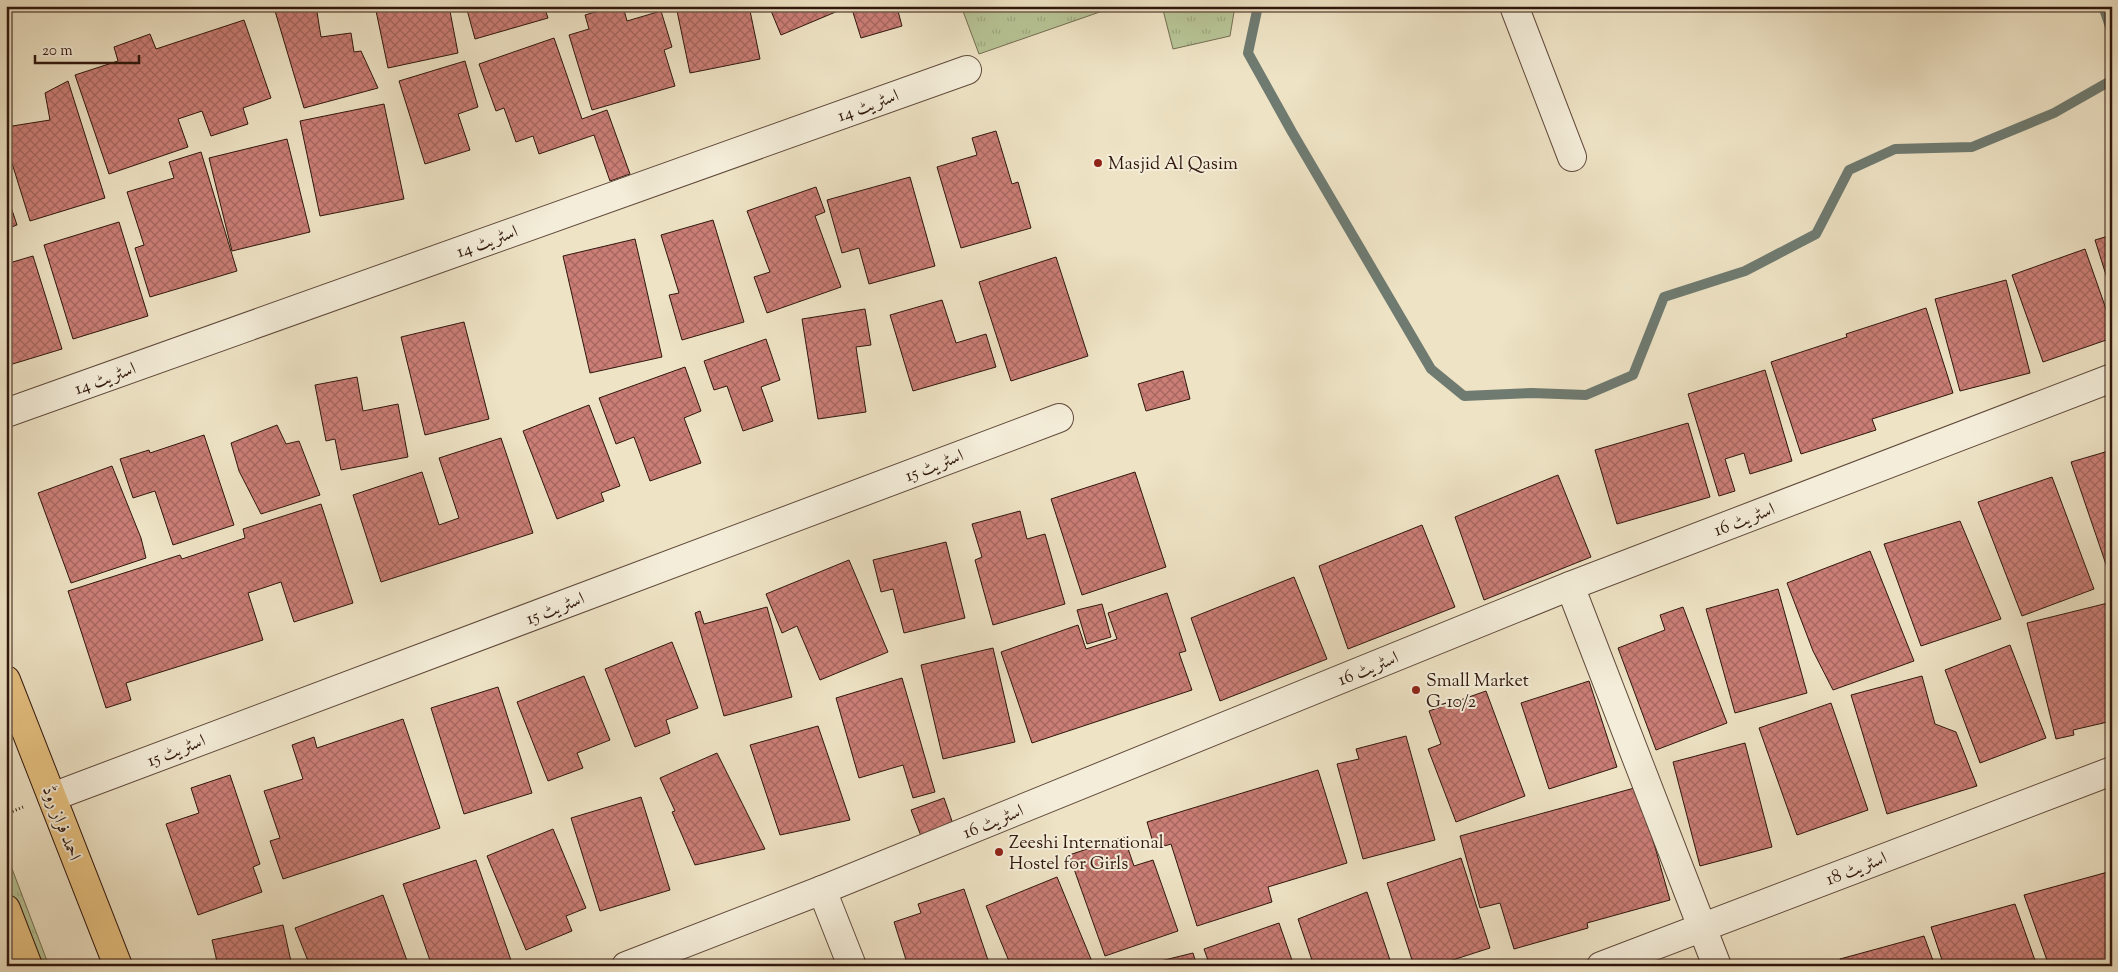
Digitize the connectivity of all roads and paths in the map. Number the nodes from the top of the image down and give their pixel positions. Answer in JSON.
{"nodes":[{"id":1,"x":1514,"y":6,"type":"edge"},
{"id":2,"x":967,"y":70,"type":"dead end"},
{"id":3,"x":1572,"y":157,"type":"dead end"},
{"id":4,"x":2112,"y":378,"type":"edge"},
{"id":5,"x":6,"y":413,"type":"edge"},
{"id":6,"x":1059,"y":418,"type":"dead end"},
{"id":7,"x":1570,"y":586,"type":"junction"},
{"id":8,"x":6,"y":680,"type":"edge"},
{"id":9,"x":2112,"y":771,"type":"edge"},
{"id":10,"x":52,"y":797,"type":"junction"},
{"id":11,"x":822,"y":890,"type":"junction"},
{"id":12,"x":6,"y":909,"type":"edge"},
{"id":13,"x":1701,"y":927,"type":"junction"},
{"id":14,"x":28,"y":966,"type":"edge"},
{"id":15,"x":118,"y":966,"type":"edge"},
{"id":16,"x":626,"y":966,"type":"edge"},
{"id":17,"x":852,"y":966,"type":"edge"},
{"id":18,"x":1600,"y":966,"type":"edge"},
{"id":19,"x":1716,"y":966,"type":"edge"}],
"edges":[{"from":1,"to":3,"type":"street"},
{"from":2,"to":5,"type":"street","name":"اسٹریٹ 14"},
{"from":4,"to":7,"type":"street","name":"اسٹریٹ 16"},
{"from":6,"to":10,"type":"street","name":"اسٹریٹ 15"},
{"from":7,"to":11,"type":"street","name":"اسٹریٹ 16"},
{"from":7,"to":13,"type":"street"},
{"from":8,"to":10,"type":"main road","name":"احمد فراز روڈ"},
{"from":9,"to":13,"type":"street","name":"اسٹریٹ 18"},
{"from":10,"to":15,"type":"main road","name":"احمد فراز روڈ"},
{"from":11,"to":16,"type":"street","name":"اسٹریٹ 16"},
{"from":11,"to":17,"type":"street"},
{"from":12,"to":14,"type":"main road"},
{"from":13,"to":18,"type":"street","name":"اسٹریٹ 18"},
{"from":13,"to":19,"type":"street"}]}
